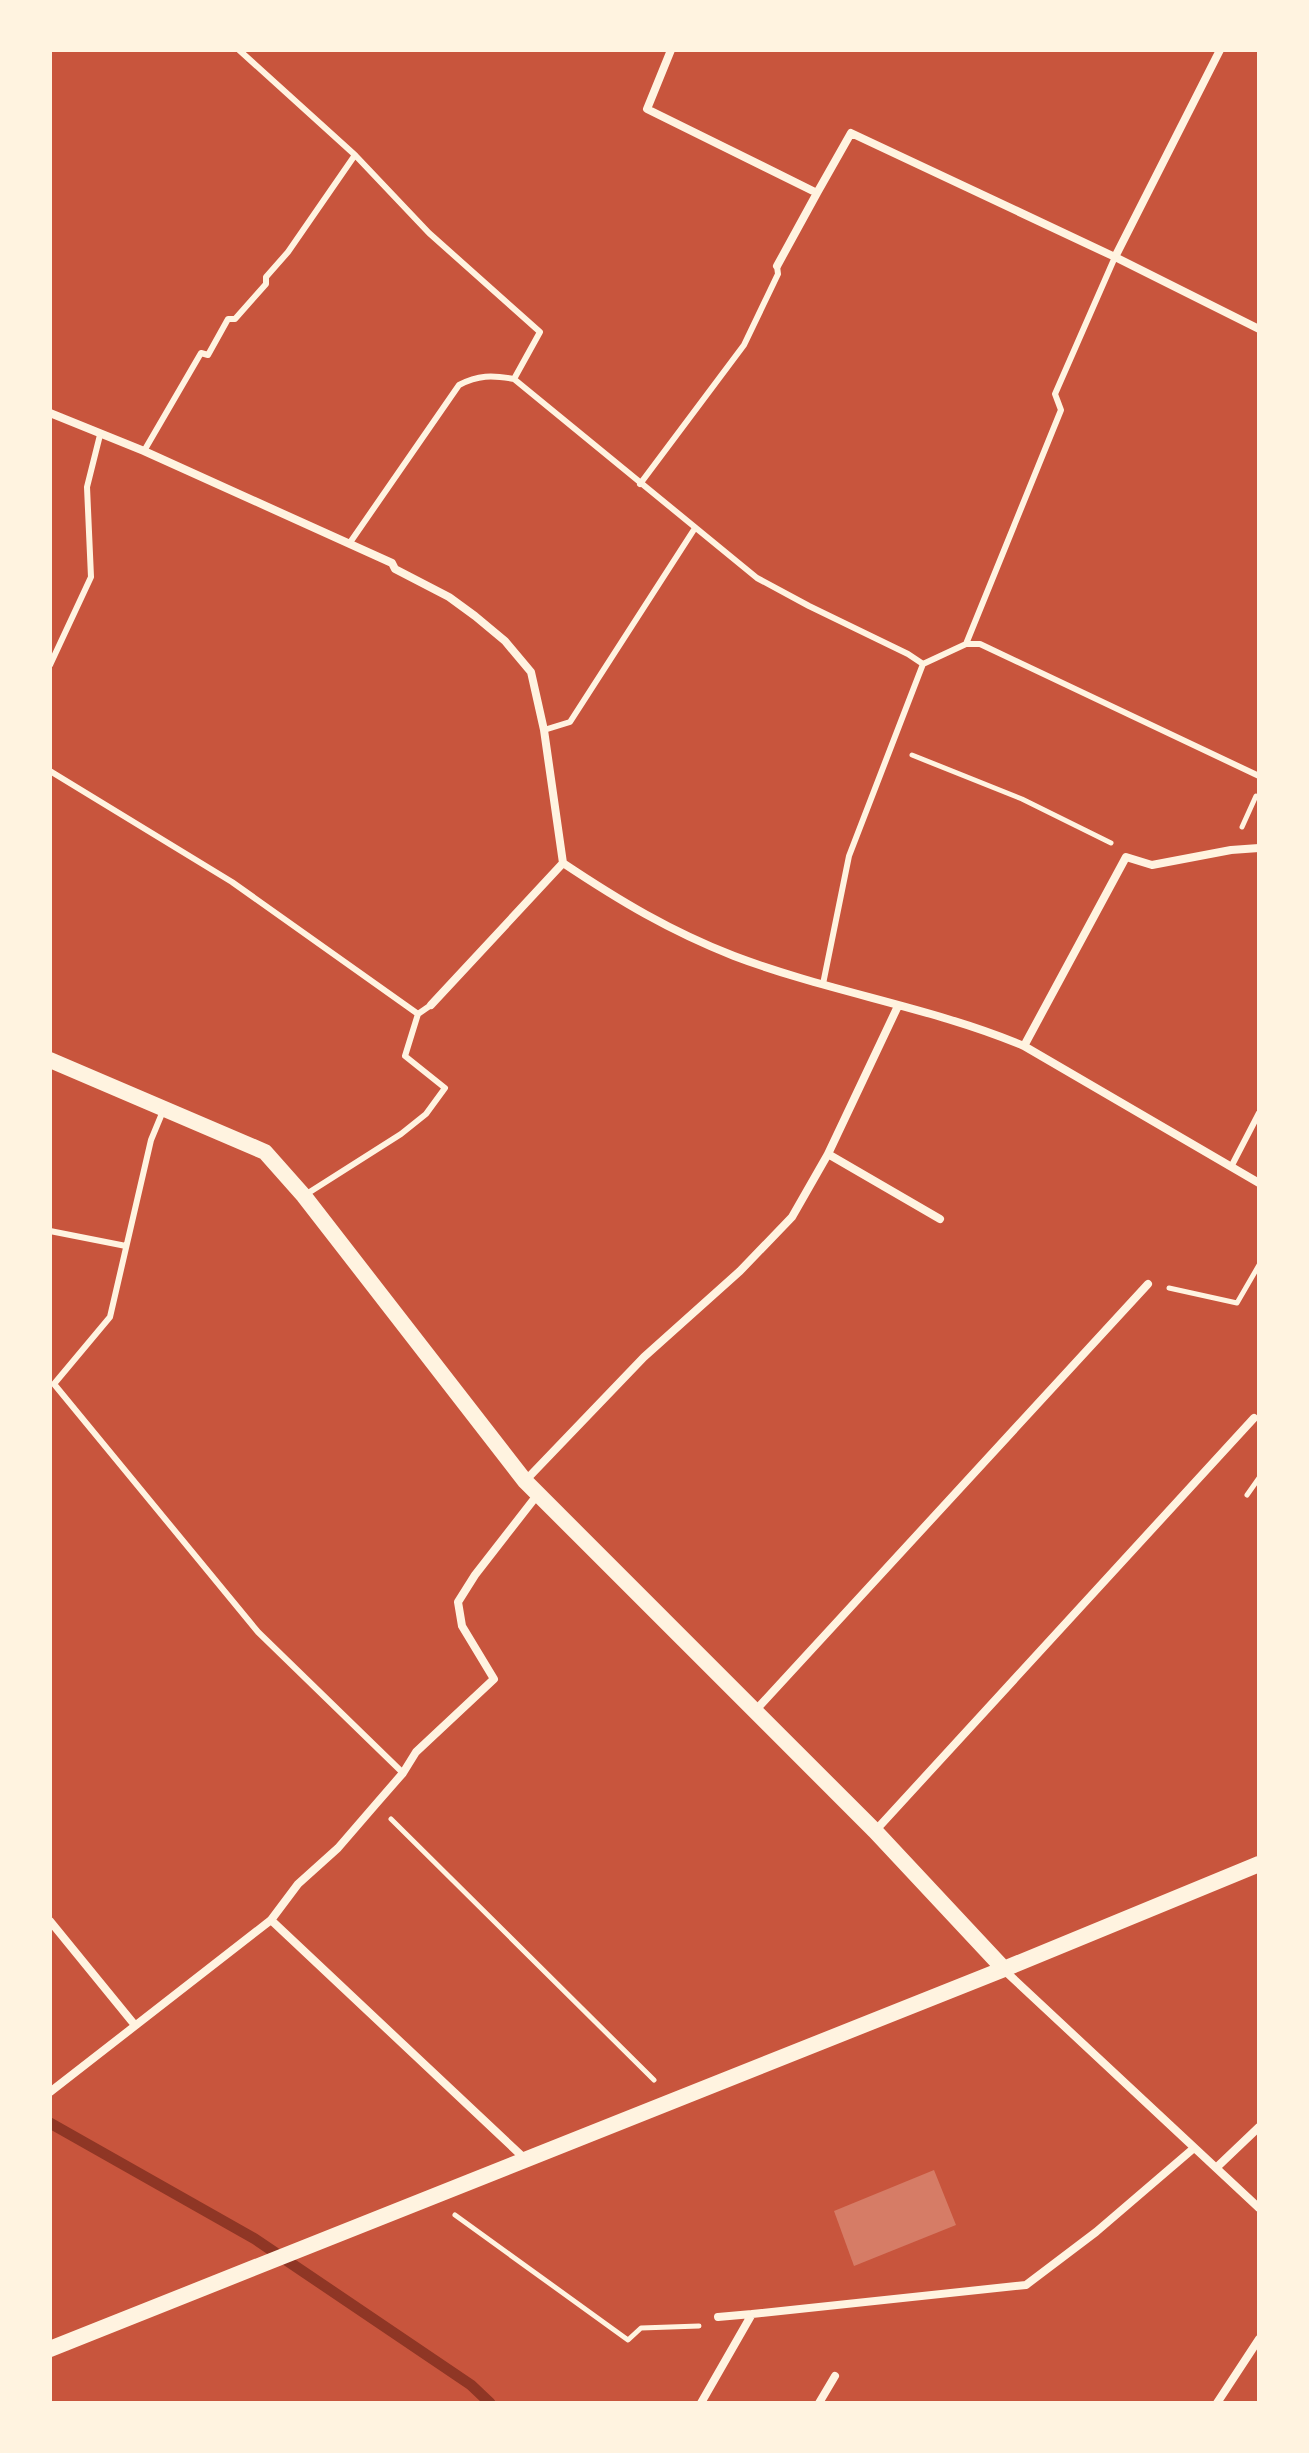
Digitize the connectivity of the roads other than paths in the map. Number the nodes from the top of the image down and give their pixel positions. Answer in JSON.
{"nodes":[{"id":1,"x":239,"y":50,"type":"edge"},
{"id":2,"x":671,"y":50,"type":"edge"},
{"id":3,"x":1220,"y":50,"type":"edge"},
{"id":4,"x":355,"y":155,"type":"junction"},
{"id":5,"x":817,"y":193,"type":"junction"},
{"id":6,"x":1115,"y":257,"type":"junction"},
{"id":7,"x":777,"y":266,"type":"joint"},
{"id":8,"x":1259,"y":329,"type":"edge"},
{"id":9,"x":514,"y":379,"type":"junction"},
{"id":10,"x":50,"y":413,"type":"edge"},
{"id":11,"x":100,"y":435,"type":"junction"},
{"id":12,"x":144,"y":451,"type":"junction"},
{"id":13,"x":640,"y":484,"type":"junction"},
{"id":14,"x":695,"y":528,"type":"junction"},
{"id":15,"x":349,"y":544,"type":"junction"},
{"id":16,"x":966,"y":644,"type":"junction"},
{"id":17,"x":923,"y":664,"type":"junction"},
{"id":18,"x":50,"y":665,"type":"edge"},
{"id":19,"x":544,"y":730,"type":"junction"},
{"id":20,"x":50,"y":771,"type":"edge"},
{"id":21,"x":1259,"y":776,"type":"edge"},
{"id":22,"x":1259,"y":848,"type":"edge"},
{"id":23,"x":563,"y":863,"type":"junction"},
{"id":24,"x":823,"y":984,"type":"junction"},
{"id":25,"x":431,"y":1005,"type":"joint"},
{"id":26,"x":898,"y":1006,"type":"junction"},
{"id":27,"x":418,"y":1014,"type":"junction"},
{"id":28,"x":1024,"y":1046,"type":"junction"},
{"id":29,"x":53,"y":1066,"type":"edge"},
{"id":30,"x":164,"y":1109,"type":"junction"},
{"id":31,"x":1259,"y":1113,"type":"edge"},
{"id":32,"x":828,"y":1154,"type":"junction"},
{"id":33,"x":1231,"y":1167,"type":"junction"},
{"id":34,"x":1259,"y":1183,"type":"edge"},
{"id":35,"x":304,"y":1196,"type":"junction"},
{"id":36,"x":940,"y":1219,"type":"dead end"},
{"id":37,"x":50,"y":1231,"type":"edge"},
{"id":38,"x":126,"y":1246,"type":"junction"},
{"id":39,"x":1148,"y":1284,"type":"road end"},
{"id":40,"x":52,"y":1384,"type":"edge"},
{"id":41,"x":1254,"y":1418,"type":"dead end"},
{"id":42,"x":525,"y":1481,"type":"junction"},
{"id":43,"x":539,"y":1494,"type":"junction"},
{"id":44,"x":755,"y":1712,"type":"junction"},
{"id":45,"x":403,"y":1773,"type":"junction"},
{"id":46,"x":875,"y":1831,"type":"junction"},
{"id":47,"x":1259,"y":1864,"type":"edge"},
{"id":48,"x":271,"y":1920,"type":"junction"},
{"id":49,"x":50,"y":1921,"type":"edge"},
{"id":50,"x":1004,"y":1969,"type":"junction"},
{"id":51,"x":134,"y":2024,"type":"junction"},
{"id":52,"x":52,"y":2090,"type":"edge"},
{"id":53,"x":1259,"y":2127,"type":"edge"},
{"id":54,"x":1194,"y":2148,"type":"junction"},
{"id":55,"x":524,"y":2158,"type":"junction"},
{"id":56,"x":1216,"y":2168,"type":"junction"},
{"id":57,"x":1259,"y":2208,"type":"edge"},
{"id":58,"x":752,"y":2314,"type":"junction"},
{"id":59,"x":718,"y":2317,"type":"road end"},
{"id":60,"x":1259,"y":2339,"type":"edge"},
{"id":61,"x":50,"y":2349,"type":"edge"},
{"id":62,"x":835,"y":2376,"type":"dead end"},
{"id":63,"x":701,"y":2403,"type":"edge"},
{"id":64,"x":819,"y":2403,"type":"edge"},
{"id":65,"x":1217,"y":2403,"type":"edge"}],
"edges":[{"from":1,"to":4,"type":"lane"},
{"from":2,"to":5,"type":"street"},
{"from":3,"to":6,"type":"street"},
{"from":4,"to":9,"type":"lane"},
{"from":4,"to":12,"type":"lane"},
{"from":5,"to":6,"type":"street"},
{"from":5,"to":7,"type":"street"},
{"from":6,"to":8,"type":"street"},
{"from":6,"to":16,"type":"lane"},
{"from":7,"to":13,"type":"lane"},
{"from":9,"to":13,"type":"lane"},
{"from":9,"to":15,"type":"lane"},
{"from":10,"to":11,"type":"street"},
{"from":11,"to":12,"type":"street"},
{"from":11,"to":18,"type":"lane"},
{"from":12,"to":15,"type":"street"},
{"from":13,"to":14,"type":"lane"},
{"from":14,"to":17,"type":"lane"},
{"from":14,"to":19,"type":"lane"},
{"from":15,"to":19,"type":"street"},
{"from":16,"to":17,"type":"lane"},
{"from":16,"to":21,"type":"lane"},
{"from":17,"to":24,"type":"lane"},
{"from":19,"to":23,"type":"street"},
{"from":20,"to":27,"type":"lane"},
{"from":22,"to":28,"type":"street"},
{"from":23,"to":24,"type":"street"},
{"from":23,"to":25,"type":"street"},
{"from":24,"to":26,"type":"street"},
{"from":25,"to":27,"type":"lane"},
{"from":26,"to":28,"type":"street"},
{"from":26,"to":32,"type":"street"},
{"from":27,"to":35,"type":"lane"},
{"from":28,"to":33,"type":"street"},
{"from":29,"to":30,"type":"main road"},
{"from":30,"to":35,"type":"main road"},
{"from":30,"to":38,"type":"lane"},
{"from":31,"to":33,"type":"lane"},
{"from":32,"to":36,"type":"street"},
{"from":32,"to":42,"type":"street"},
{"from":33,"to":34,"type":"street"},
{"from":35,"to":42,"type":"main road"},
{"from":37,"to":38,"type":"lane"},
{"from":38,"to":40,"type":"lane"},
{"from":39,"to":44,"type":"street"},
{"from":40,"to":45,"type":"lane"},
{"from":41,"to":46,"type":"street"},
{"from":42,"to":43,"type":"main road"},
{"from":43,"to":44,"type":"main road"},
{"from":43,"to":45,"type":"street"},
{"from":44,"to":46,"type":"main road"},
{"from":45,"to":48,"type":"street"},
{"from":46,"to":50,"type":"main road"},
{"from":47,"to":50,"type":"main road"},
{"from":48,"to":51,"type":"street"},
{"from":48,"to":55,"type":"street"},
{"from":49,"to":51,"type":"street"},
{"from":50,"to":54,"type":"street"},
{"from":50,"to":55,"type":"main road"},
{"from":51,"to":52,"type":"street"},
{"from":53,"to":56,"type":"street"},
{"from":54,"to":56,"type":"street"},
{"from":54,"to":58,"type":"street"},
{"from":55,"to":61,"type":"main road"},
{"from":56,"to":57,"type":"street"},
{"from":58,"to":59,"type":"street"},
{"from":58,"to":63,"type":"street"},
{"from":60,"to":65,"type":"street"},
{"from":62,"to":64,"type":"street"}]}
